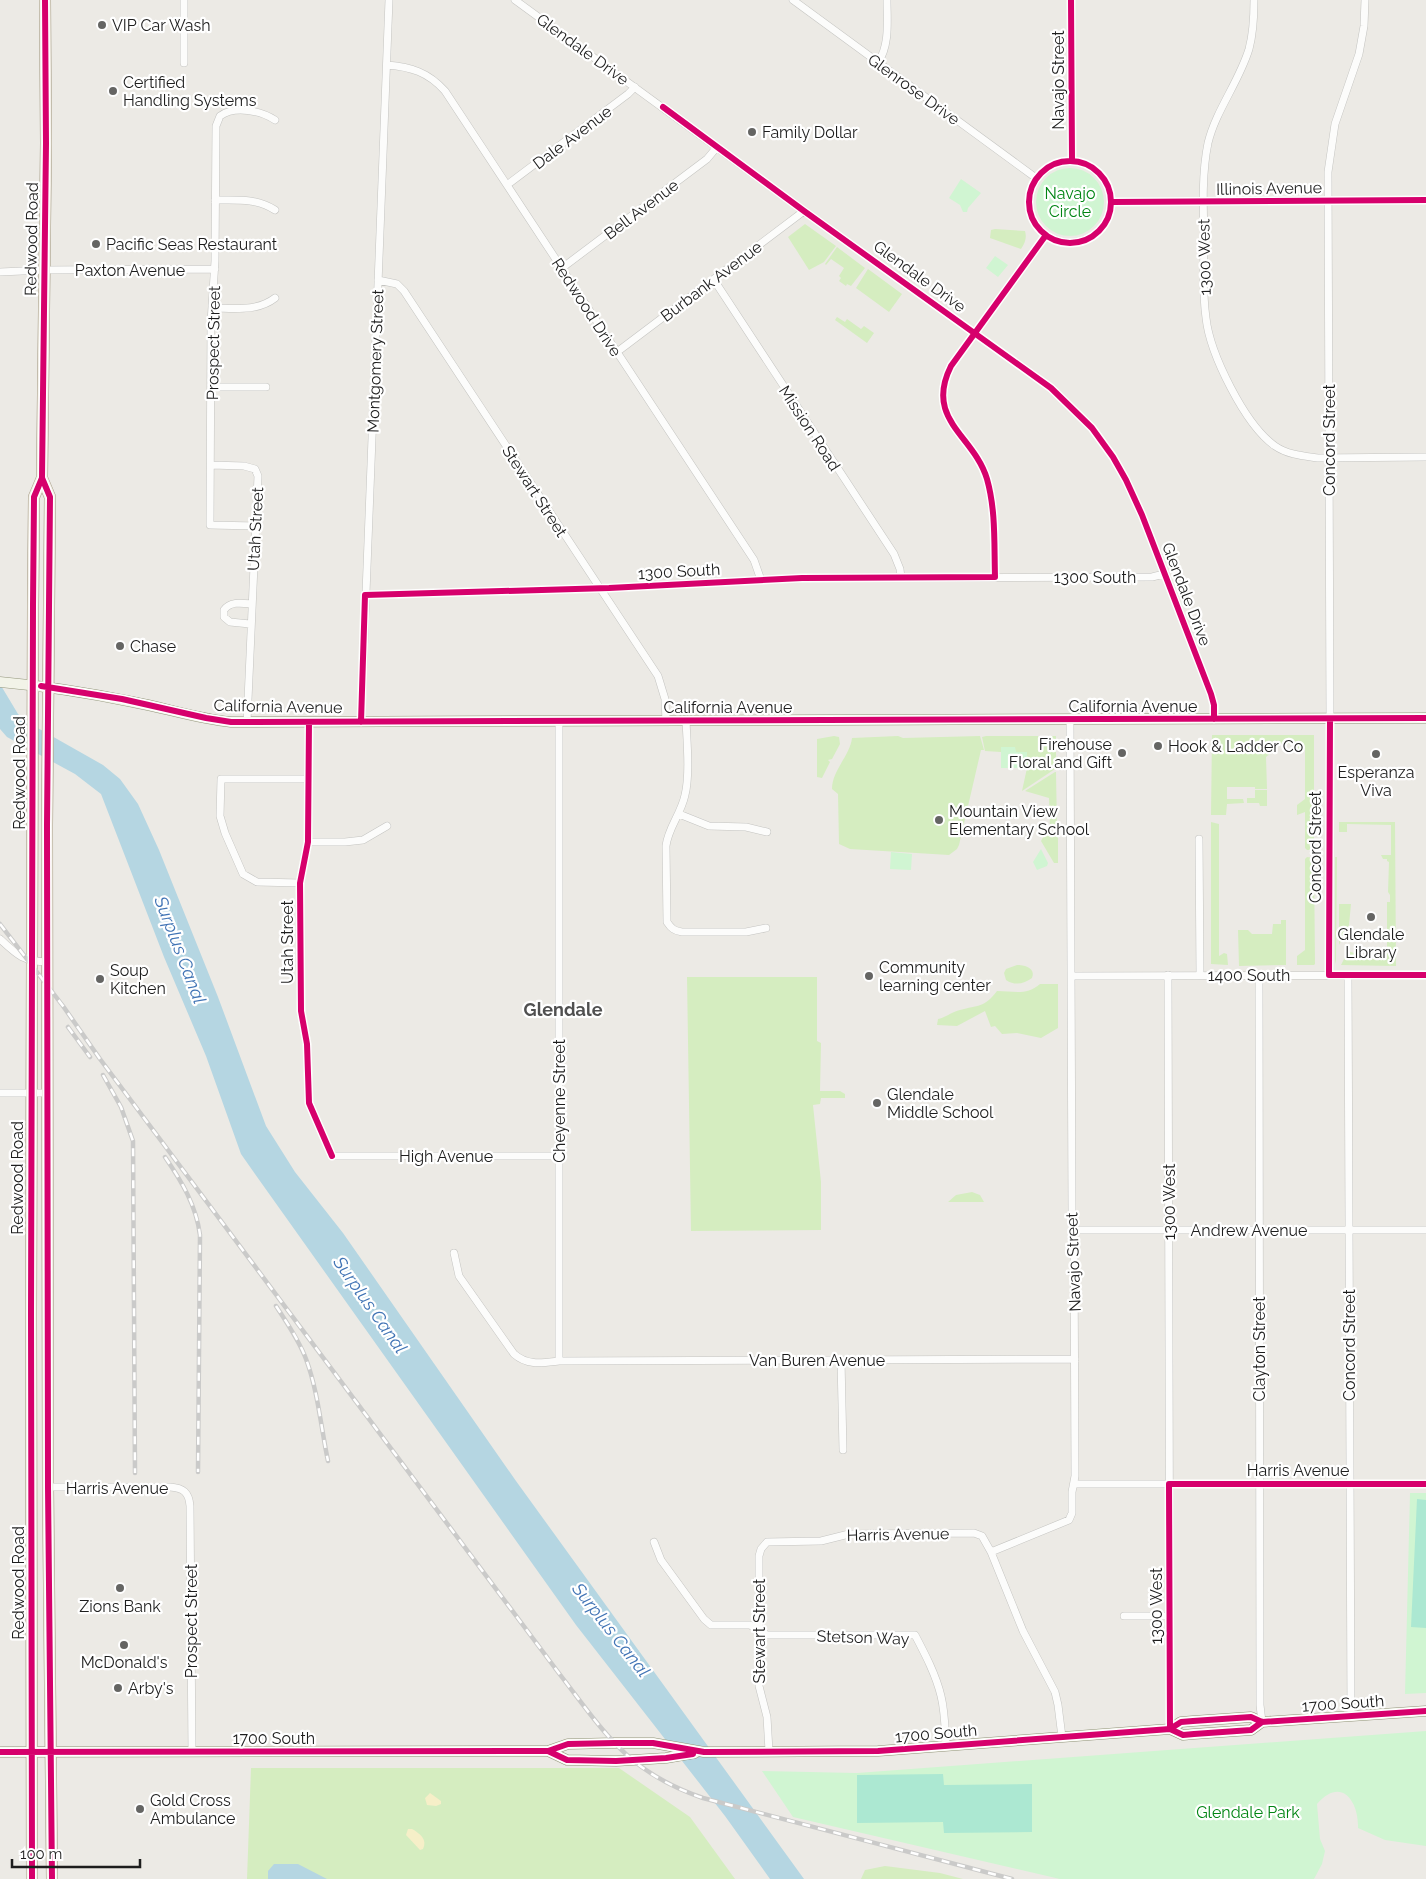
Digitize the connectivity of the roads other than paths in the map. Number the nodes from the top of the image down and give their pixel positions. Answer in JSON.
{"nodes":[{"id":1,"x":45,"y":0,"type":"edge"},
{"id":2,"x":184,"y":0,"type":"edge"},
{"id":3,"x":390,"y":0,"type":"edge"},
{"id":4,"x":515,"y":0,"type":"edge"},
{"id":5,"x":793,"y":0,"type":"edge"},
{"id":6,"x":887,"y":0,"type":"edge"},
{"id":7,"x":1071,"y":0,"type":"edge"},
{"id":8,"x":1254,"y":0,"type":"edge"},
{"id":9,"x":1365,"y":0,"type":"edge"},
{"id":10,"x":184,"y":63,"type":"dead end"},
{"id":11,"x":878,"y":63,"type":"junction"},
{"id":12,"x":387,"y":65,"type":"junction"},
{"id":13,"x":635,"y":87,"type":"junction"},
{"id":14,"x":275,"y":120,"type":"dead end"},
{"id":15,"x":718,"y":147,"type":"junction"},
{"id":16,"x":1072,"y":160,"type":"junction"},
{"id":17,"x":1036,"y":178,"type":"junction"},
{"id":18,"x":507,"y":185,"type":"junction"},
{"id":19,"x":215,"y":200,"type":"junction"},
{"id":20,"x":1426,"y":200,"type":"edge"},
{"id":21,"x":1328,"y":201,"type":"junction"},
{"id":22,"x":1112,"y":202,"type":"junction"},
{"id":23,"x":1204,"y":202,"type":"junction"},
{"id":24,"x":275,"y":210,"type":"dead end"},
{"id":25,"x":804,"y":211,"type":"junction"},
{"id":26,"x":1046,"y":235,"type":"junction"},
{"id":27,"x":562,"y":268,"type":"junction"},
{"id":28,"x":215,"y":269,"type":"junction"},
{"id":29,"x":44,"y":270,"type":"junction"},
{"id":30,"x":0,"y":272,"type":"edge"},
{"id":31,"x":378,"y":280,"type":"junction"},
{"id":32,"x":714,"y":280,"type":"junction"},
{"id":33,"x":275,"y":298,"type":"dead end"},
{"id":34,"x":212,"y":308,"type":"junction"},
{"id":35,"x":976,"y":333,"type":"junction"},
{"id":36,"x":617,"y":352,"type":"junction"},
{"id":37,"x":211,"y":387,"type":"junction"},
{"id":38,"x":266,"y":387,"type":"dead end"},
{"id":39,"x":1426,"y":457,"type":"edge"},
{"id":40,"x":1329,"y":458,"type":"junction"},
{"id":41,"x":211,"y":465,"type":"junction"},
{"id":42,"x":42,"y":478,"type":"junction"},
{"id":43,"x":256,"y":526,"type":"junction"},
{"id":44,"x":1164,"y":574,"type":"junction"},
{"id":45,"x":901,"y":578,"type":"junction"},
{"id":46,"x":995,"y":578,"type":"junction"},
{"id":47,"x":761,"y":580,"type":"junction"},
{"id":48,"x":599,"y":588,"type":"junction"},
{"id":49,"x":365,"y":595,"type":"junction"},
{"id":50,"x":252,"y":604,"type":"junction"},
{"id":51,"x":250,"y":624,"type":"junction"},
{"id":52,"x":4,"y":682,"type":"edge"},
{"id":53,"x":33,"y":685,"type":"junction"},
{"id":54,"x":49,"y":687,"type":"junction"},
{"id":55,"x":1426,"y":718,"type":"edge"},
{"id":56,"x":1214,"y":719,"type":"junction"},
{"id":57,"x":1330,"y":719,"type":"junction"},
{"id":58,"x":1070,"y":720,"type":"junction"},
{"id":59,"x":559,"y":721,"type":"junction"},
{"id":60,"x":666,"y":721,"type":"junction"},
{"id":61,"x":686,"y":721,"type":"junction"},
{"id":62,"x":247,"y":722,"type":"junction"},
{"id":63,"x":309,"y":722,"type":"junction"},
{"id":64,"x":361,"y":722,"type":"junction"},
{"id":65,"x":308,"y":779,"type":"junction"},
{"id":66,"x":679,"y":814,"type":"junction"},
{"id":67,"x":387,"y":826,"type":"dead end"},
{"id":68,"x":767,"y":832,"type":"dead end"},
{"id":69,"x":1199,"y":839,"type":"dead end"},
{"id":70,"x":308,"y":842,"type":"junction"},
{"id":71,"x":300,"y":883,"type":"junction"},
{"id":72,"x":766,"y":928,"type":"dead end"},
{"id":73,"x":0,"y":939,"type":"edge"},
{"id":74,"x":33,"y":961,"type":"junction"},
{"id":75,"x":48,"y":962,"type":"junction"},
{"id":76,"x":1168,"y":975,"type":"junction"},
{"id":77,"x":1200,"y":975,"type":"junction"},
{"id":78,"x":1259,"y":975,"type":"junction"},
{"id":79,"x":1329,"y":975,"type":"junction"},
{"id":80,"x":1348,"y":975,"type":"junction"},
{"id":81,"x":1426,"y":975,"type":"edge"},
{"id":82,"x":1071,"y":976,"type":"junction"},
{"id":83,"x":0,"y":1093,"type":"edge"},
{"id":84,"x":31,"y":1093,"type":"junction"},
{"id":85,"x":48,"y":1093,"type":"junction"},
{"id":86,"x":332,"y":1156,"type":"joint"},
{"id":87,"x":559,"y":1156,"type":"junction"},
{"id":88,"x":1073,"y":1230,"type":"junction"},
{"id":89,"x":1169,"y":1230,"type":"junction"},
{"id":90,"x":1259,"y":1230,"type":"junction"},
{"id":91,"x":1349,"y":1230,"type":"junction"},
{"id":92,"x":1426,"y":1230,"type":"edge"},
{"id":93,"x":454,"y":1253,"type":"dead end"},
{"id":94,"x":1075,"y":1359,"type":"junction"},
{"id":95,"x":841,"y":1360,"type":"junction"},
{"id":96,"x":559,"y":1361,"type":"junction"},
{"id":97,"x":843,"y":1450,"type":"dead end"},
{"id":98,"x":1074,"y":1484,"type":"junction"},
{"id":99,"x":1170,"y":1484,"type":"junction"},
{"id":100,"x":1260,"y":1484,"type":"junction"},
{"id":101,"x":1350,"y":1484,"type":"junction"},
{"id":102,"x":1426,"y":1484,"type":"edge"},
{"id":103,"x":48,"y":1487,"type":"junction"},
{"id":104,"x":185,"y":1492,"type":"joint"},
{"id":105,"x":654,"y":1542,"type":"dead end"},
{"id":106,"x":767,"y":1542,"type":"joint"},
{"id":107,"x":991,"y":1552,"type":"junction"},
{"id":108,"x":1124,"y":1616,"type":"dead end"},
{"id":109,"x":1170,"y":1616,"type":"junction"},
{"id":110,"x":758,"y":1630,"type":"junction"},
{"id":111,"x":1426,"y":1711,"type":"edge"},
{"id":112,"x":1351,"y":1716,"type":"junction"},
{"id":113,"x":1262,"y":1722,"type":"junction"},
{"id":114,"x":1170,"y":1729,"type":"junction"},
{"id":115,"x":1062,"y":1737,"type":"junction"},
{"id":116,"x":946,"y":1746,"type":"junction"},
{"id":117,"x":769,"y":1751,"type":"junction"},
{"id":118,"x":0,"y":1752,"type":"edge"},
{"id":119,"x":32,"y":1752,"type":"junction"},
{"id":120,"x":50,"y":1752,"type":"junction"},
{"id":121,"x":192,"y":1752,"type":"junction"},
{"id":122,"x":548,"y":1752,"type":"junction"},
{"id":123,"x":704,"y":1752,"type":"junction"},
{"id":124,"x":32,"y":1879,"type":"edge"},
{"id":125,"x":52,"y":1879,"type":"edge"}],
"edges":[{"from":1,"to":29,"type":"main road","name":"Redwood Road"},
{"from":2,"to":10,"type":"street"},
{"from":3,"to":12,"type":"street","name":"Montgomery Street"},
{"from":4,"to":13,"type":"street","name":"Glendale Drive"},
{"from":5,"to":11,"type":"street","name":"Glenrose Drive"},
{"from":6,"to":11,"type":"street"},
{"from":7,"to":16,"type":"street","name":"Navajo Street"},
{"from":8,"to":23,"type":"street","name":"1300 West"},
{"from":9,"to":21,"type":"street","name":"Concord Street"},
{"from":11,"to":17,"type":"street","name":"Glenrose Drive"},
{"from":12,"to":18,"type":"street","name":"Redwood Drive"},
{"from":12,"to":31,"type":"street","name":"Montgomery Street"},
{"from":13,"to":15,"type":"street","name":"Glendale Drive"},
{"from":13,"to":18,"type":"street","name":"Dale Avenue"},
{"from":14,"to":19,"type":"street","name":"Prospect Street"},
{"from":15,"to":25,"type":"street","name":"Glendale Drive"},
{"from":15,"to":27,"type":"street","name":"Bell Avenue"},
{"from":16,"to":17,"type":"street"},
{"from":16,"to":22,"type":"street"},
{"from":17,"to":26,"type":"street"},
{"from":18,"to":27,"type":"street","name":"Redwood Drive"},
{"from":19,"to":24,"type":"street"},
{"from":19,"to":28,"type":"street","name":"Prospect Street"},
{"from":20,"to":21,"type":"street","name":"Illinois Avenue"},
{"from":21,"to":23,"type":"street","name":"Illinois Avenue"},
{"from":21,"to":40,"type":"street","name":"Concord Street"},
{"from":22,"to":23,"type":"street","name":"Illinois Avenue"},
{"from":22,"to":26,"type":"street"},
{"from":23,"to":40,"type":"street","name":"1300 West"},
{"from":25,"to":32,"type":"street","name":"Burbank Avenue"},
{"from":25,"to":35,"type":"street","name":"Glendale Drive"},
{"from":26,"to":35,"type":"street"},
{"from":27,"to":36,"type":"street","name":"Redwood Drive"},
{"from":28,"to":29,"type":"street","name":"Paxton Avenue"},
{"from":28,"to":34,"type":"street","name":"Prospect Street"},
{"from":29,"to":30,"type":"street","name":"Paxton Avenue"},
{"from":29,"to":42,"type":"main road","name":"Redwood Road"},
{"from":31,"to":48,"type":"street","name":"Stewart Street"},
{"from":31,"to":49,"type":"street","name":"Montgomery Street"},
{"from":32,"to":36,"type":"street","name":"Burbank Avenue"},
{"from":32,"to":45,"type":"street","name":"Mission Road"},
{"from":33,"to":34,"type":"street"},
{"from":34,"to":37,"type":"street","name":"Prospect Street"},
{"from":35,"to":44,"type":"street","name":"Glendale Drive"},
{"from":35,"to":46,"type":"street"},
{"from":36,"to":47,"type":"street","name":"Redwood Drive"},
{"from":37,"to":38,"type":"street"},
{"from":37,"to":41,"type":"street","name":"Prospect Street"},
{"from":39,"to":40,"type":"street","name":"1300 West"},
{"from":40,"to":57,"type":"street","name":"Concord Street"},
{"from":41,"to":43,"type":"street","name":"Utah Street"},
{"from":41,"to":43,"type":"street","name":"Prospect Street"},
{"from":42,"to":53,"type":"main road","name":"Redwood Road"},
{"from":42,"to":54,"type":"main road","name":"Redwood Road"},
{"from":43,"to":50,"type":"street","name":"Utah Street"},
{"from":44,"to":46,"type":"street","name":"1300 South"},
{"from":44,"to":56,"type":"street","name":"Glendale Drive"},
{"from":45,"to":46,"type":"street","name":"1300 South"},
{"from":45,"to":47,"type":"street","name":"1300 South"},
{"from":47,"to":48,"type":"street","name":"1300 South"},
{"from":48,"to":49,"type":"street","name":"1300 South"},
{"from":48,"to":60,"type":"street","name":"Stewart Street"},
{"from":49,"to":64,"type":"street","name":"Montgomery Street"},
{"from":50,"to":51,"type":"street","name":"Utah Street"},
{"from":50,"to":51,"type":"street"},
{"from":51,"to":62,"type":"street","name":"Utah Street"},
{"from":52,"to":53,"type":"street","name":"California Avenue"},
{"from":53,"to":54,"type":"street","name":"California Avenue"},
{"from":53,"to":74,"type":"main road","name":"Redwood Road"},
{"from":54,"to":62,"type":"street","name":"California Avenue"},
{"from":54,"to":75,"type":"main road","name":"Redwood Road"},
{"from":55,"to":57,"type":"street","name":"California Avenue"},
{"from":56,"to":57,"type":"street","name":"California Avenue"},
{"from":56,"to":58,"type":"street","name":"California Avenue"},
{"from":57,"to":79,"type":"street","name":"Concord Street"},
{"from":58,"to":61,"type":"street","name":"California Avenue"},
{"from":58,"to":82,"type":"street","name":"Navajo Street"},
{"from":59,"to":60,"type":"street","name":"California Avenue"},
{"from":59,"to":64,"type":"street","name":"California Avenue"},
{"from":59,"to":87,"type":"street","name":"Cheyenne Street"},
{"from":60,"to":61,"type":"street","name":"California Avenue"},
{"from":61,"to":66,"type":"street"},
{"from":62,"to":63,"type":"street","name":"California Avenue"},
{"from":63,"to":64,"type":"street","name":"California Avenue"},
{"from":63,"to":65,"type":"street","name":"Utah Street"},
{"from":65,"to":70,"type":"street","name":"Utah Street"},
{"from":65,"to":71,"type":"street"},
{"from":66,"to":68,"type":"street"},
{"from":66,"to":72,"type":"street"},
{"from":67,"to":70,"type":"street"},
{"from":69,"to":77,"type":"street"},
{"from":70,"to":71,"type":"street","name":"Utah Street"},
{"from":71,"to":86,"type":"street","name":"Utah Street"},
{"from":73,"to":74,"type":"street"},
{"from":74,"to":75,"type":"street"},
{"from":74,"to":84,"type":"main road","name":"Redwood Road"},
{"from":75,"to":85,"type":"main road","name":"Redwood Road"},
{"from":76,"to":77,"type":"street","name":"1400 South"},
{"from":76,"to":82,"type":"street","name":"1400 South"},
{"from":76,"to":89,"type":"street","name":"1300 West"},
{"from":77,"to":78,"type":"street","name":"1400 South"},
{"from":78,"to":79,"type":"street","name":"1400 South"},
{"from":78,"to":90,"type":"street","name":"Clayton Street"},
{"from":79,"to":80,"type":"street","name":"1400 South"},
{"from":80,"to":81,"type":"street","name":"1400 South"},
{"from":80,"to":91,"type":"street","name":"Concord Street"},
{"from":82,"to":88,"type":"street","name":"Navajo Street"},
{"from":83,"to":84,"type":"street"},
{"from":84,"to":85,"type":"street"},
{"from":84,"to":119,"type":"main road","name":"Redwood Road"},
{"from":85,"to":103,"type":"main road","name":"Redwood Road"},
{"from":86,"to":87,"type":"street","name":"High Avenue"},
{"from":87,"to":96,"type":"street","name":"Cheyenne Street"},
{"from":88,"to":89,"type":"street","name":"Andrew Avenue"},
{"from":88,"to":94,"type":"street","name":"Navajo Street"},
{"from":89,"to":90,"type":"street","name":"Andrew Avenue"},
{"from":89,"to":99,"type":"street","name":"1300 West"},
{"from":90,"to":91,"type":"street","name":"Andrew Avenue"},
{"from":90,"to":100,"type":"street","name":"Clayton Street"},
{"from":91,"to":92,"type":"street","name":"Andrew Avenue"},
{"from":91,"to":101,"type":"street","name":"Concord Street"},
{"from":93,"to":96,"type":"street","name":"Van Buren Avenue"},
{"from":94,"to":95,"type":"street","name":"Van Buren Avenue"},
{"from":94,"to":98,"type":"street","name":"Navajo Street"},
{"from":95,"to":96,"type":"street","name":"Van Buren Avenue"},
{"from":95,"to":97,"type":"street"},
{"from":98,"to":99,"type":"street","name":"Harris Avenue"},
{"from":98,"to":107,"type":"street","name":"Navajo Street"},
{"from":99,"to":100,"type":"street","name":"Harris Avenue"},
{"from":99,"to":109,"type":"street","name":"1300 West"},
{"from":100,"to":101,"type":"street","name":"Harris Avenue"},
{"from":100,"to":113,"type":"street","name":"Clayton Street"},
{"from":101,"to":102,"type":"street","name":"Harris Avenue"},
{"from":101,"to":112,"type":"street","name":"Concord Street"},
{"from":103,"to":104,"type":"street","name":"Harris Avenue"},
{"from":103,"to":120,"type":"main road","name":"Redwood Road"},
{"from":104,"to":121,"type":"street","name":"Prospect Street"},
{"from":105,"to":110,"type":"street"},
{"from":106,"to":107,"type":"street","name":"Harris Avenue"},
{"from":106,"to":110,"type":"street","name":"Stewart Street"},
{"from":107,"to":115,"type":"street"},
{"from":108,"to":109,"type":"street"},
{"from":109,"to":114,"type":"street","name":"1300 West"},
{"from":110,"to":116,"type":"street","name":"Stetson Way"},
{"from":110,"to":117,"type":"street","name":"Stewart Street"},
{"from":111,"to":112,"type":"street","name":"1700 South"},
{"from":112,"to":113,"type":"street","name":"1700 South"},
{"from":113,"to":114,"type":"street","name":"1700 South"},
{"from":114,"to":115,"type":"street","name":"1700 South"},
{"from":115,"to":116,"type":"street","name":"1700 South"},
{"from":116,"to":117,"type":"street","name":"1700 South"},
{"from":117,"to":123,"type":"street","name":"1700 South"},
{"from":118,"to":119,"type":"street","name":"1700 South"},
{"from":119,"to":120,"type":"street","name":"1700 South"},
{"from":119,"to":124,"type":"main road","name":"Redwood Road"},
{"from":120,"to":121,"type":"street","name":"1700 South"},
{"from":120,"to":125,"type":"main road","name":"Redwood Road"},
{"from":121,"to":122,"type":"street","name":"1700 South"},
{"from":122,"to":123,"type":"street","name":"1700 South"},
{"from":122,"to":123,"type":"street","name":"1700 South"}]}
